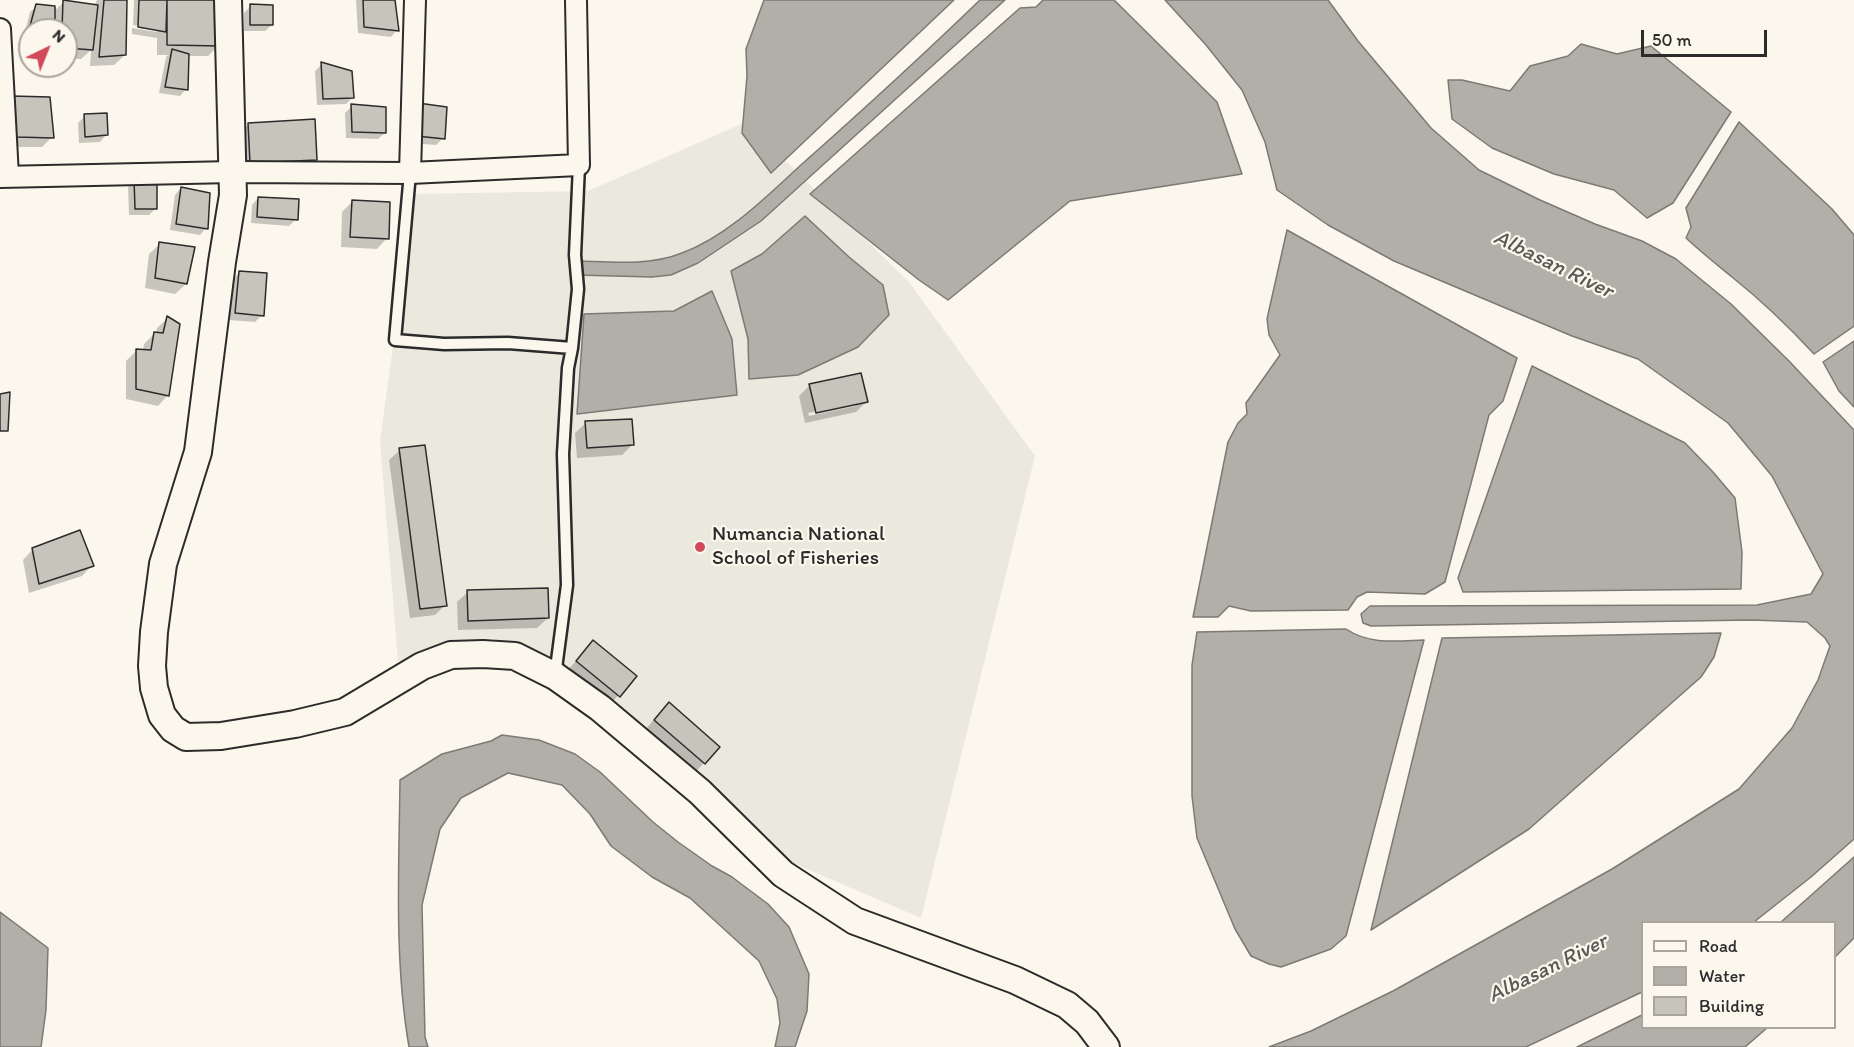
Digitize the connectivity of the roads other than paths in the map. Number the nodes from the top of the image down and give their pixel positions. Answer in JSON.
{"nodes":[{"id":1,"x":228,"y":0,"type":"edge"},
{"id":2,"x":415,"y":0,"type":"edge"},
{"id":3,"x":576,"y":0,"type":"edge"},
{"id":4,"x":0,"y":29,"type":"edge"},
{"id":5,"x":579,"y":165,"type":"junction"},
{"id":6,"x":233,"y":172,"type":"junction"},
{"id":7,"x":410,"y":172,"type":"junction"},
{"id":8,"x":4,"y":177,"type":"edge"},
{"id":9,"x":572,"y":348,"type":"junction"},
{"id":10,"x":555,"y":676,"type":"junction"},
{"id":11,"x":1106,"y":1047,"type":"edge"}],
"edges":[{"from":1,"to":6,"type":"street"},
{"from":2,"to":7,"type":"street"},
{"from":3,"to":5,"type":"street"},
{"from":4,"to":8,"type":"street"},
{"from":5,"to":7,"type":"street"},
{"from":5,"to":9,"type":"lane"},
{"from":6,"to":7,"type":"street"},
{"from":6,"to":8,"type":"street"},
{"from":6,"to":10,"type":"street"},
{"from":7,"to":9,"type":"lane"},
{"from":9,"to":10,"type":"lane"},
{"from":10,"to":11,"type":"street"}]}
